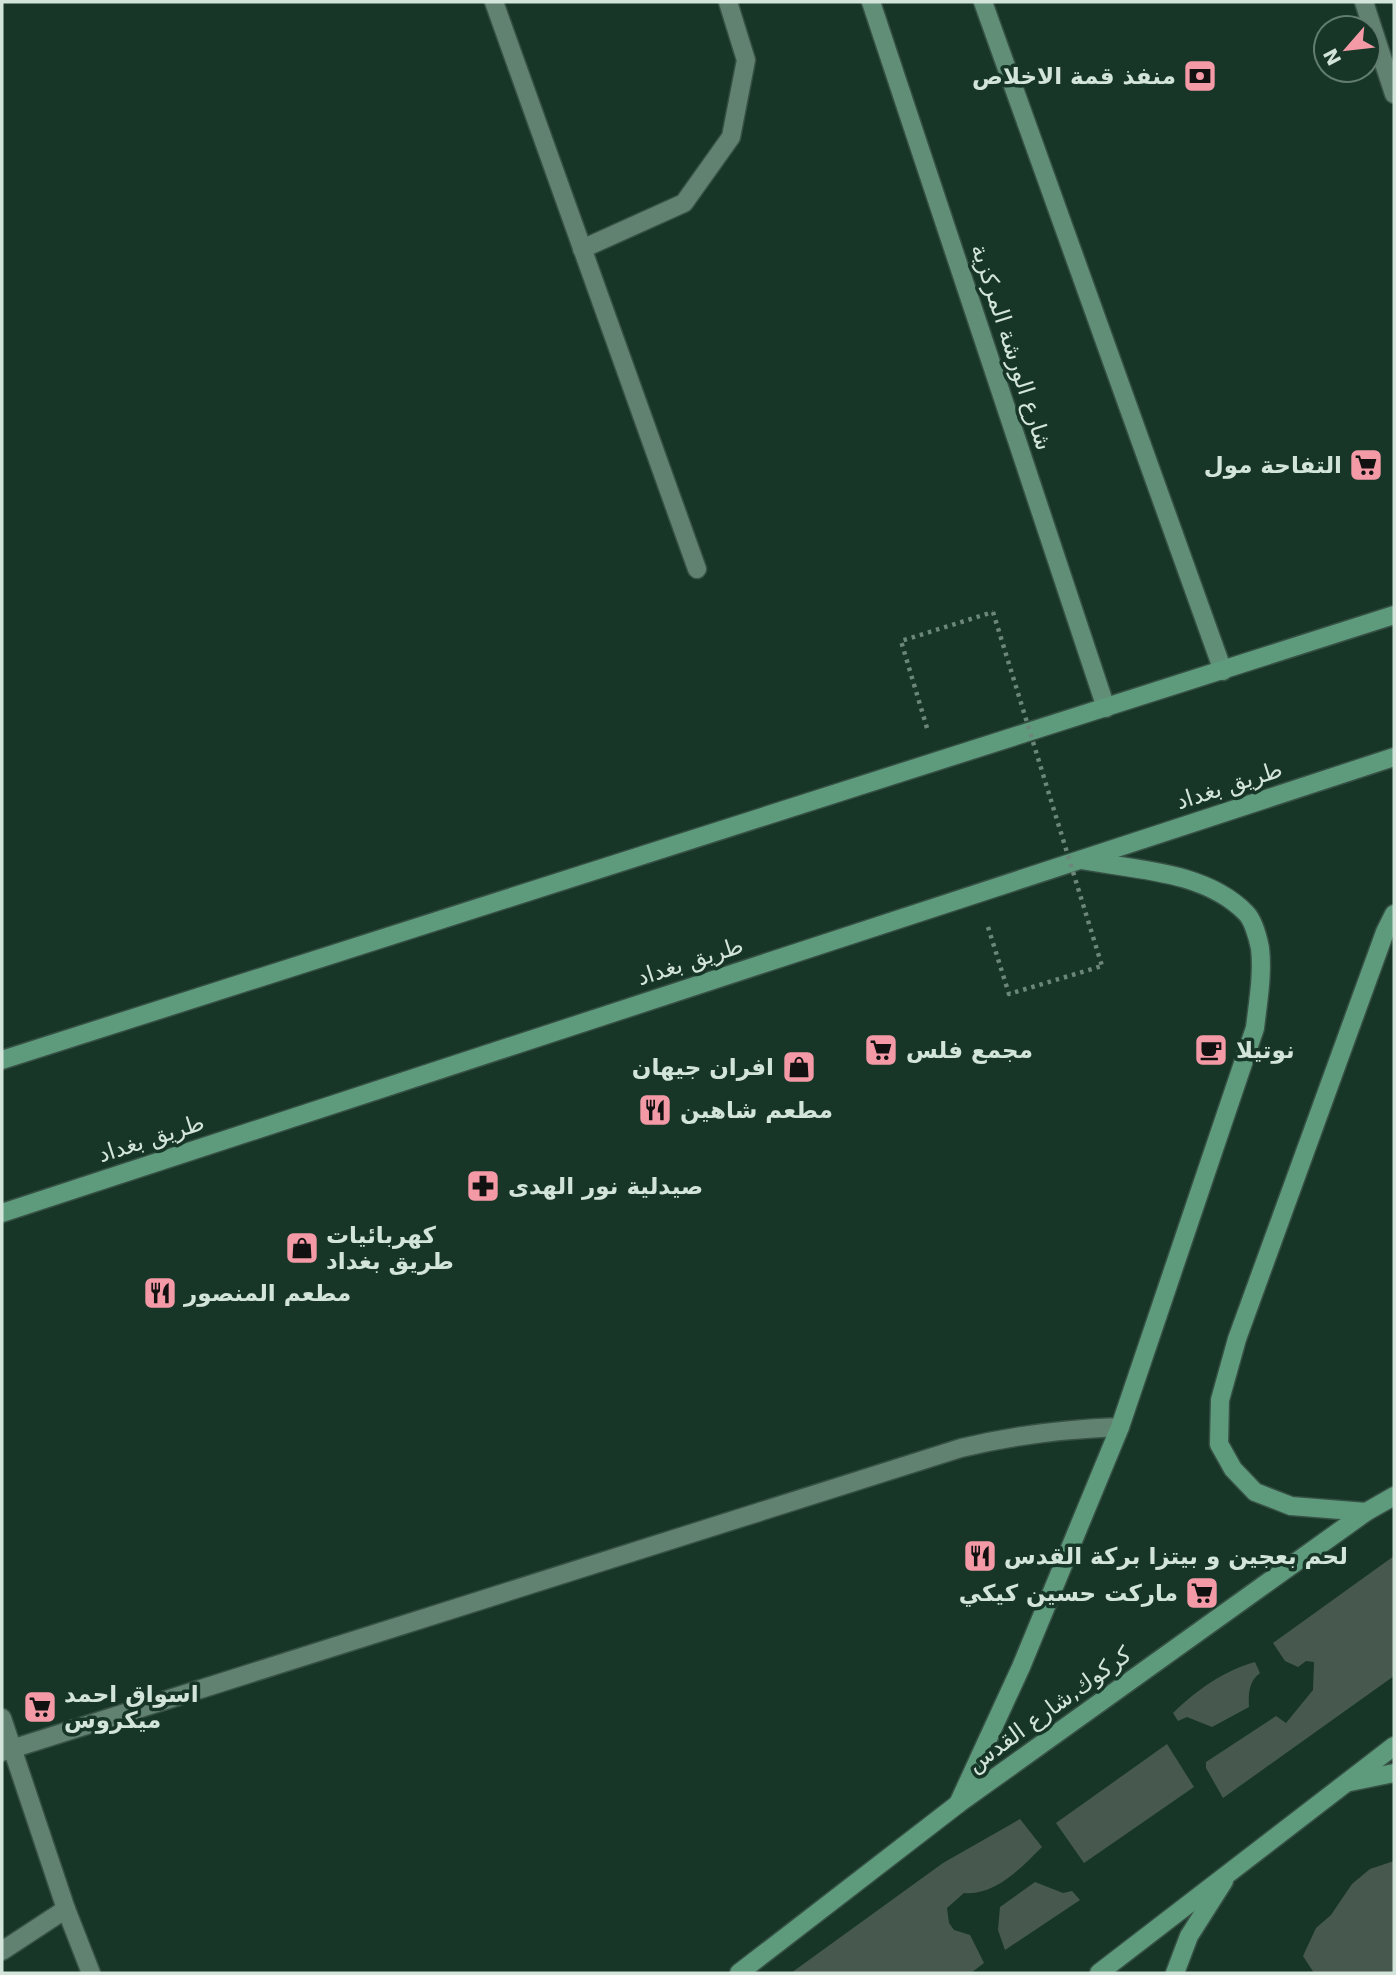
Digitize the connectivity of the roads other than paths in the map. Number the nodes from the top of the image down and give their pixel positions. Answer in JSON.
{"nodes":[{"id":1,"x":494,"y":2,"type":"edge"},
{"id":2,"x":728,"y":2,"type":"edge"},
{"id":3,"x":871,"y":2,"type":"edge"},
{"id":4,"x":983,"y":2,"type":"edge"},
{"id":5,"x":1364,"y":2,"type":"edge"},
{"id":6,"x":1394,"y":94,"type":"edge"},
{"id":7,"x":582,"y":249,"type":"junction"},
{"id":8,"x":697,"y":569,"type":"dead end"},
{"id":9,"x":1394,"y":615,"type":"edge"},
{"id":10,"x":1223,"y":671,"type":"junction"},
{"id":11,"x":1106,"y":708,"type":"junction"},
{"id":12,"x":1394,"y":757,"type":"edge"},
{"id":13,"x":1077,"y":859,"type":"junction"},
{"id":14,"x":1394,"y":914,"type":"edge"},
{"id":15,"x":2,"y":1060,"type":"edge"},
{"id":16,"x":2,"y":1213,"type":"edge"},
{"id":17,"x":1120,"y":1427,"type":"junction"},
{"id":18,"x":1394,"y":1496,"type":"edge"},
{"id":19,"x":1366,"y":1513,"type":"junction"},
{"id":20,"x":2,"y":1718,"type":"edge"},
{"id":21,"x":1394,"y":1746,"type":"edge"},
{"id":22,"x":7,"y":1750,"type":"edge"},
{"id":23,"x":1394,"y":1773,"type":"edge"},
{"id":24,"x":1343,"y":1783,"type":"junction"},
{"id":25,"x":958,"y":1804,"type":"junction"},
{"id":26,"x":1231,"y":1870,"type":"junction"},
{"id":27,"x":66,"y":1909,"type":"junction"},
{"id":28,"x":2,"y":1951,"type":"edge"},
{"id":29,"x":91,"y":1973,"type":"edge"},
{"id":30,"x":739,"y":1973,"type":"edge"},
{"id":31,"x":1099,"y":1973,"type":"edge"},
{"id":32,"x":1175,"y":1973,"type":"edge"}],
"edges":[{"from":1,"to":7,"type":"street"},
{"from":2,"to":7,"type":"street"},
{"from":3,"to":11,"type":"main road","name":"شارع الورشة المركزية"},
{"from":4,"to":10,"type":"main road"},
{"from":5,"to":6,"type":"street"},
{"from":7,"to":8,"type":"street"},
{"from":9,"to":10,"type":"main road"},
{"from":10,"to":11,"type":"main road"},
{"from":11,"to":15,"type":"main road"},
{"from":12,"to":13,"type":"main road","name":"طريق بغداد"},
{"from":13,"to":16,"type":"main road","name":"طريق بغداد"},
{"from":13,"to":17,"type":"main road"},
{"from":14,"to":19,"type":"main road"},
{"from":17,"to":22,"type":"street"},
{"from":17,"to":25,"type":"main road"},
{"from":18,"to":19,"type":"main road","name":"كركوك,شارع القدس"},
{"from":19,"to":25,"type":"main road","name":"كركوك,شارع القدس"},
{"from":20,"to":22,"type":"street"},
{"from":21,"to":24,"type":"main road"},
{"from":22,"to":27,"type":"street"},
{"from":23,"to":24,"type":"main road"},
{"from":24,"to":26,"type":"main road"},
{"from":25,"to":30,"type":"main road","name":"كركوك,شارع القدس"},
{"from":26,"to":31,"type":"main road"},
{"from":26,"to":32,"type":"main road"},
{"from":27,"to":28,"type":"street"},
{"from":27,"to":29,"type":"street"}]}
